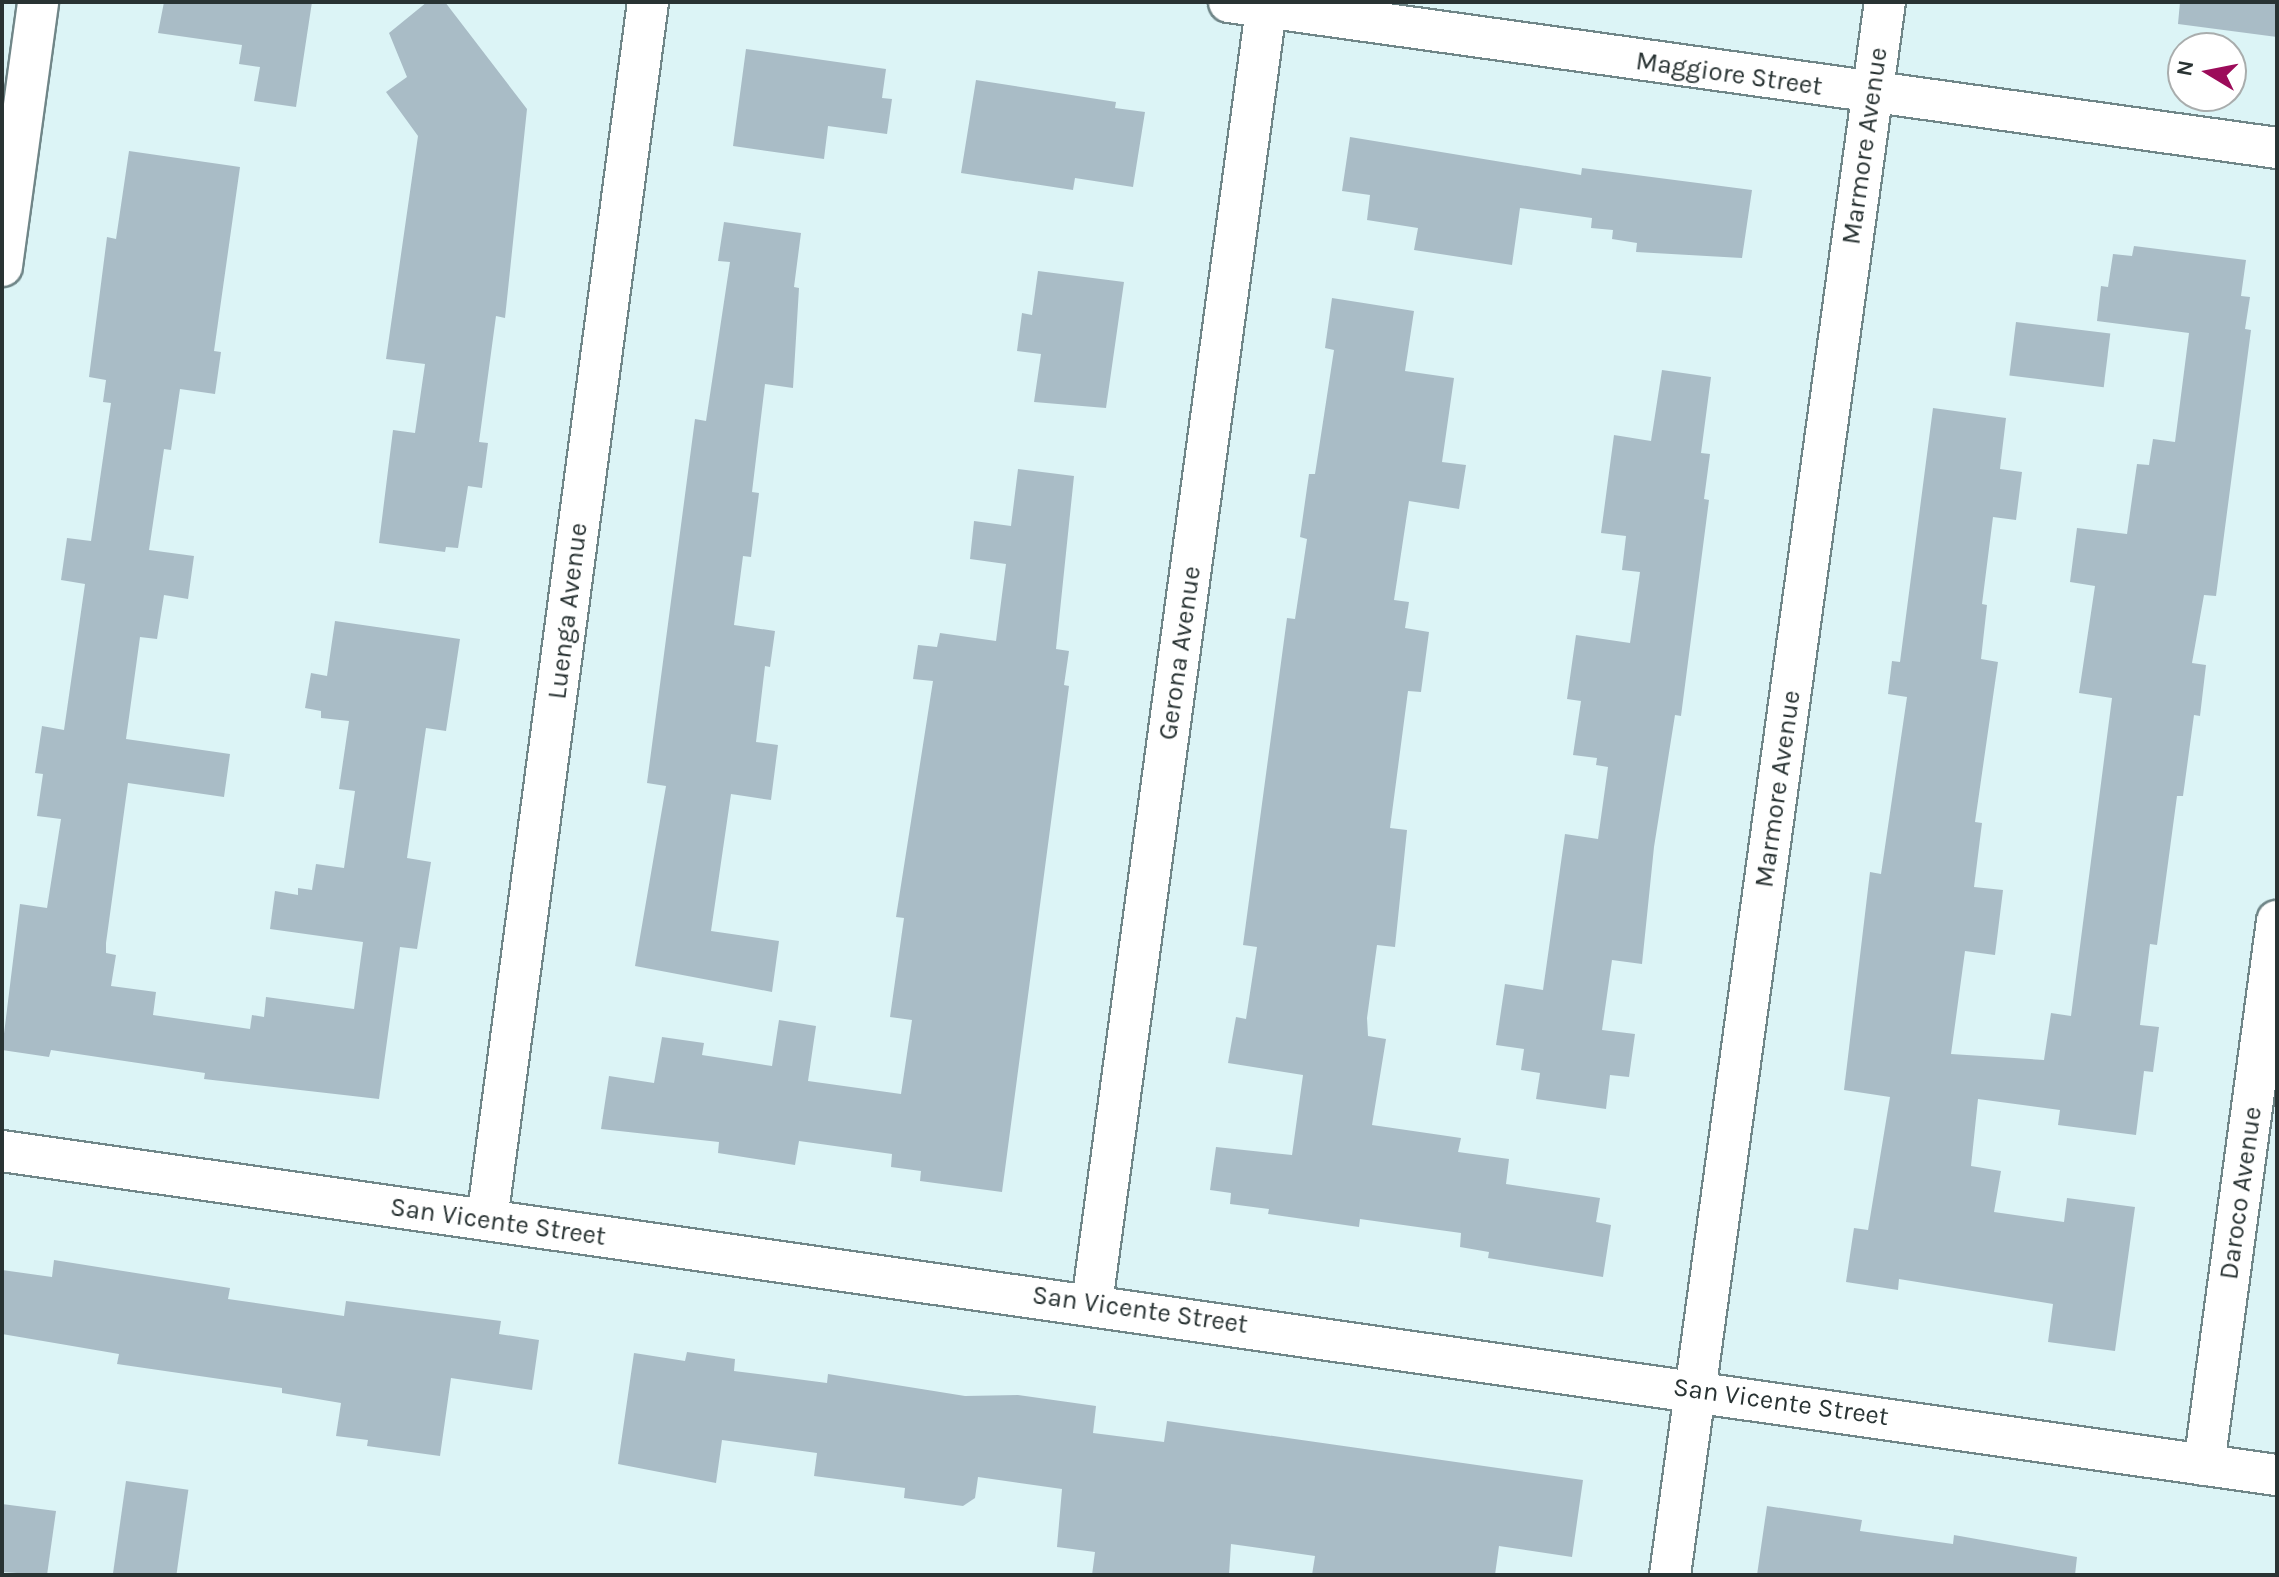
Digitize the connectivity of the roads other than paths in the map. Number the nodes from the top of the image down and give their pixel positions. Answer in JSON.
{"nodes":[{"id":1,"x":38,"y":2,"type":"edge"},
{"id":2,"x":648,"y":2,"type":"edge"},
{"id":3,"x":1885,"y":2,"type":"edge"},
{"id":4,"x":1254,"y":4,"type":"edge"},
{"id":5,"x":1872,"y":94,"type":"junction"},
{"id":6,"x":2277,"y":148,"type":"edge"},
{"id":7,"x":2,"y":266,"type":"edge"},
{"id":8,"x":2277,"y":921,"type":"edge"},
{"id":9,"x":2,"y":1151,"type":"edge"},
{"id":10,"x":487,"y":1220,"type":"junction"},
{"id":11,"x":1092,"y":1303,"type":"junction"},
{"id":12,"x":1696,"y":1389,"type":"junction"},
{"id":13,"x":2204,"y":1465,"type":"junction"},
{"id":14,"x":2277,"y":1475,"type":"edge"},
{"id":15,"x":1670,"y":1575,"type":"edge"}],
"edges":[{"from":1,"to":7,"type":"street"},
{"from":2,"to":10,"type":"street","name":"Luenga Avenue"},
{"from":3,"to":5,"type":"street","name":"Marmore Avenue"},
{"from":4,"to":5,"type":"street","name":"Maggiore Street"},
{"from":4,"to":11,"type":"street","name":"Gerona Avenue"},
{"from":5,"to":6,"type":"street","name":"Maggiore Street"},
{"from":5,"to":12,"type":"street","name":"Marmore Avenue"},
{"from":8,"to":13,"type":"street","name":"Daroco Avenue"},
{"from":9,"to":10,"type":"street","name":"San Vicente Street"},
{"from":10,"to":11,"type":"street","name":"San Vicente Street"},
{"from":11,"to":12,"type":"street","name":"San Vicente Street"},
{"from":12,"to":13,"type":"street","name":"San Vicente Street"},
{"from":12,"to":15,"type":"street","name":"Marmore Avenue"},
{"from":13,"to":14,"type":"street","name":"San Vicente Street"}]}
